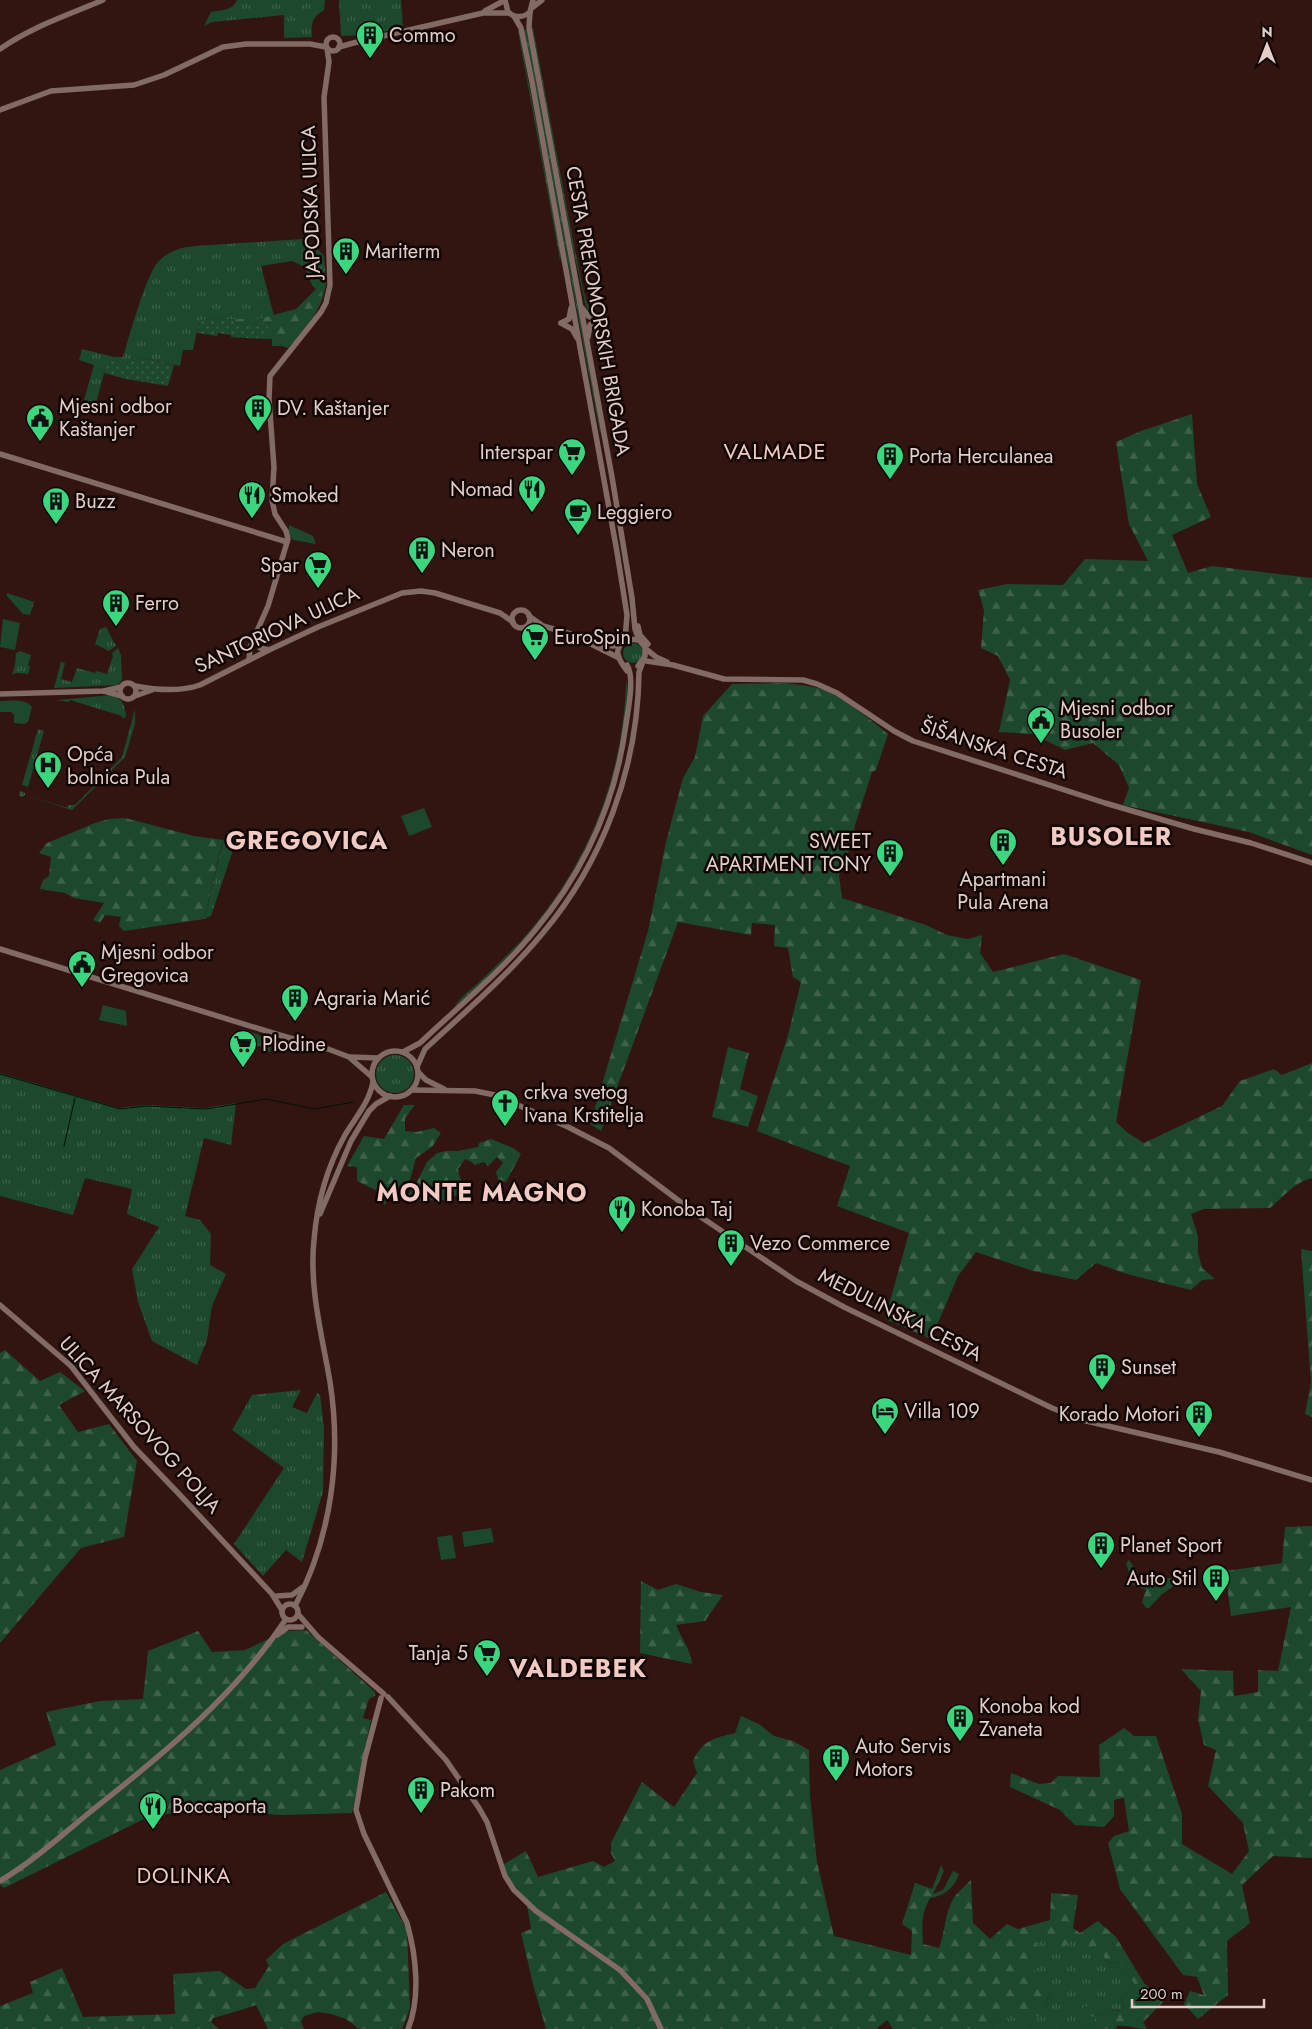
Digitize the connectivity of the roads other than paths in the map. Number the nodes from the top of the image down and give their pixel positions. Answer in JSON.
{"nodes":[{"id":1,"x":102,"y":0,"type":"edge"},
{"id":2,"x":505,"y":0,"type":"edge"},
{"id":3,"x":533,"y":0,"type":"edge"},
{"id":4,"x":542,"y":0,"type":"edge"},
{"id":5,"x":531,"y":10,"type":"junction"},
{"id":6,"x":483,"y":13,"type":"junction"},
{"id":7,"x":511,"y":14,"type":"junction"},
{"id":8,"x":327,"y":39,"type":"junction"},
{"id":9,"x":338,"y":39,"type":"junction"},
{"id":10,"x":357,"y":42,"type":"junction"},
{"id":11,"x":310,"y":44,"type":"junction"},
{"id":12,"x":326,"y":48,"type":"junction"},
{"id":13,"x":0,"y":49,"type":"edge"},
{"id":14,"x":337,"y":49,"type":"junction"},
{"id":15,"x":329,"y":62,"type":"junction"},
{"id":16,"x":0,"y":110,"type":"edge"},
{"id":17,"x":572,"y":301,"type":"junction"},
{"id":18,"x":581,"y":306,"type":"junction"},
{"id":19,"x":587,"y":340,"type":"junction"},
{"id":20,"x":580,"y":343,"type":"junction"},
{"id":21,"x":0,"y":454,"type":"edge"},
{"id":22,"x":287,"y":542,"type":"junction"},
{"id":23,"x":515,"y":612,"type":"junction"},
{"id":24,"x":500,"y":613,"type":"junction"},
{"id":25,"x":529,"y":616,"type":"junction"},
{"id":26,"x":512,"y":622,"type":"junction"},
{"id":27,"x":526,"y":626,"type":"junction"},
{"id":28,"x":543,"y":626,"type":"junction"},
{"id":29,"x":640,"y":639,"type":"junction"},
{"id":30,"x":253,"y":640,"type":"junction"},
{"id":31,"x":625,"y":641,"type":"junction"},
{"id":32,"x":594,"y":645,"type":"junction"},
{"id":33,"x":269,"y":650,"type":"junction"},
{"id":34,"x":648,"y":651,"type":"junction"},
{"id":35,"x":250,"y":659,"type":"junction"},
{"id":36,"x":623,"y":662,"type":"junction"},
{"id":37,"x":642,"y":664,"type":"junction"},
{"id":38,"x":673,"y":665,"type":"junction"},
{"id":39,"x":135,"y":686,"type":"junction"},
{"id":40,"x":122,"y":687,"type":"junction"},
{"id":41,"x":152,"y":690,"type":"junction"},
{"id":42,"x":104,"y":691,"type":"junction"},
{"id":43,"x":0,"y":694,"type":"edge"},
{"id":44,"x":122,"y":696,"type":"junction"},
{"id":45,"x":134,"y":696,"type":"junction"},
{"id":46,"x":1312,"y":863,"type":"edge"},
{"id":47,"x":0,"y":949,"type":"edge"},
{"id":48,"x":403,"y":1052,"type":"junction"},
{"id":49,"x":349,"y":1057,"type":"junction"},
{"id":50,"x":378,"y":1058,"type":"junction"},
{"id":51,"x":418,"y":1070,"type":"junction"},
{"id":52,"x":373,"y":1080,"type":"junction"},
{"id":53,"x":412,"y":1090,"type":"junction"},
{"id":54,"x":451,"y":1091,"type":"junction"},
{"id":55,"x":390,"y":1096,"type":"junction"},
{"id":56,"x":316,"y":1223,"type":"junction"},
{"id":57,"x":0,"y":1305,"type":"edge"},
{"id":58,"x":1312,"y":1480,"type":"edge"},
{"id":59,"x":306,"y":1584,"type":"junction"},
{"id":60,"x":274,"y":1595,"type":"junction"},
{"id":61,"x":288,"y":1604,"type":"junction"},
{"id":62,"x":295,"y":1606,"type":"junction"},
{"id":63,"x":282,"y":1610,"type":"junction"},
{"id":64,"x":298,"y":1614,"type":"junction"},
{"id":65,"x":289,"y":1619,"type":"junction"},
{"id":66,"x":302,"y":1627,"type":"junction"},
{"id":67,"x":318,"y":1637,"type":"junction"},
{"id":68,"x":273,"y":1638,"type":"junction"},
{"id":69,"x":384,"y":1698,"type":"junction"},
{"id":70,"x":0,"y":1881,"type":"edge"},
{"id":71,"x":408,"y":2029,"type":"edge"},
{"id":72,"x":661,"y":2029,"type":"edge"}],
"edges":[{"from":1,"to":13,"type":"main road"},
{"from":2,"to":6,"type":"main road"},
{"from":2,"to":7,"type":"main road","name":"CESTA PREKOMORSKIH BRIGADA"},
{"from":3,"to":5,"type":"main road","name":"CESTA PREKOMORSKIH BRIGADA"},
{"from":4,"to":5,"type":"main road"},
{"from":5,"to":7,"type":"main road"},
{"from":5,"to":18,"type":"main road","name":"CESTA PREKOMORSKIH BRIGADA"},
{"from":6,"to":7,"type":"main road"},
{"from":6,"to":10,"type":"main road"},
{"from":7,"to":17,"type":"main road","name":"CESTA PREKOMORSKIH BRIGADA"},
{"from":8,"to":9,"type":"main road"},
{"from":8,"to":11,"type":"main road"},
{"from":8,"to":12,"type":"main road"},
{"from":9,"to":10,"type":"main road"},
{"from":9,"to":14,"type":"main road"},
{"from":10,"to":14,"type":"main road"},
{"from":11,"to":12,"type":"main road"},
{"from":11,"to":16,"type":"main road"},
{"from":12,"to":14,"type":"main road"},
{"from":12,"to":15,"type":"main road","name":"JAPODSKA ULICA"},
{"from":14,"to":15,"type":"main road","name":"JAPODSKA ULICA"},
{"from":15,"to":22,"type":"main road","name":"JAPODSKA ULICA"},
{"from":17,"to":20,"type":"main road","name":"CESTA PREKOMORSKIH BRIGADA"},
{"from":17,"to":20,"type":"main road"},
{"from":18,"to":19,"type":"main road","name":"CESTA PREKOMORSKIH BRIGADA"},
{"from":18,"to":19,"type":"main road"},
{"from":19,"to":29,"type":"main road","name":"CESTA PREKOMORSKIH BRIGADA"},
{"from":20,"to":31,"type":"main road","name":"CESTA PREKOMORSKIH BRIGADA"},
{"from":21,"to":22,"type":"main road"},
{"from":22,"to":30,"type":"main road"},
{"from":23,"to":24,"type":"main road"},
{"from":23,"to":25,"type":"main road"},
{"from":23,"to":26,"type":"main road"},
{"from":24,"to":26,"type":"main road"},
{"from":24,"to":33,"type":"main road","name":"SANTORIOVA ULICA"},
{"from":25,"to":27,"type":"main road"},
{"from":25,"to":28,"type":"main road"},
{"from":26,"to":27,"type":"main road"},
{"from":27,"to":28,"type":"main road"},
{"from":28,"to":32,"type":"main road","name":"ŠIŠANSKA CESTA"},
{"from":29,"to":31,"type":"main road"},
{"from":29,"to":34,"type":"main road","name":"CESTA PREKOMORSKIH BRIGADA"},
{"from":30,"to":33,"type":"main road"},
{"from":30,"to":35,"type":"main road"},
{"from":31,"to":32,"type":"main road"},
{"from":31,"to":36,"type":"main road"},
{"from":31,"to":36,"type":"main road"},
{"from":32,"to":36,"type":"main road","name":"ŠIŠANSKA CESTA"},
{"from":33,"to":35,"type":"main road","name":"SANTORIOVA ULICA"},
{"from":34,"to":37,"type":"main road"},
{"from":34,"to":37,"type":"main road"},
{"from":34,"to":38,"type":"main road","name":"ŠIŠANSKA CESTA"},
{"from":35,"to":41,"type":"main road","name":"SANTORIOVA ULICA"},
{"from":36,"to":37,"type":"main road","name":"ŠIŠANSKA CESTA"},
{"from":36,"to":48,"type":"main road"},
{"from":37,"to":38,"type":"main road","name":"ŠIŠANSKA CESTA"},
{"from":37,"to":51,"type":"main road"},
{"from":38,"to":46,"type":"main road","name":"ŠIŠANSKA CESTA"},
{"from":39,"to":40,"type":"main road"},
{"from":39,"to":41,"type":"main road","name":"SANTORIOVA ULICA"},
{"from":39,"to":45,"type":"main road"},
{"from":40,"to":42,"type":"main road"},
{"from":40,"to":44,"type":"main road"},
{"from":41,"to":45,"type":"main road","name":"SANTORIOVA ULICA"},
{"from":42,"to":43,"type":"main road"},
{"from":42,"to":44,"type":"main road"},
{"from":44,"to":45,"type":"main road"},
{"from":47,"to":49,"type":"main road"},
{"from":48,"to":50,"type":"main road"},
{"from":48,"to":51,"type":"main road"},
{"from":49,"to":50,"type":"main road"},
{"from":49,"to":52,"type":"main road"},
{"from":50,"to":52,"type":"main road"},
{"from":51,"to":53,"type":"main road"},
{"from":51,"to":54,"type":"main road"},
{"from":52,"to":55,"type":"main road"},
{"from":52,"to":56,"type":"main road"},
{"from":53,"to":54,"type":"main road","name":"MEDULINSKA CESTA"},
{"from":53,"to":55,"type":"main road"},
{"from":54,"to":58,"type":"main road","name":"MEDULINSKA CESTA"},
{"from":55,"to":56,"type":"main road"},
{"from":56,"to":59,"type":"main road"},
{"from":57,"to":60,"type":"main road","name":"ULICA MARSOVOG POLJA"},
{"from":59,"to":60,"type":"main road"},
{"from":59,"to":62,"type":"main road"},
{"from":60,"to":61,"type":"main road","name":"ULICA MARSOVOG POLJA"},
{"from":60,"to":63,"type":"main road","name":"ULICA MARSOVOG POLJA"},
{"from":61,"to":62,"type":"main road"},
{"from":61,"to":63,"type":"main road"},
{"from":62,"to":64,"type":"main road"},
{"from":63,"to":65,"type":"main road"},
{"from":64,"to":65,"type":"main road"},
{"from":64,"to":67,"type":"main road"},
{"from":65,"to":66,"type":"main road"},
{"from":65,"to":68,"type":"main road"},
{"from":66,"to":67,"type":"main road"},
{"from":66,"to":68,"type":"main road"},
{"from":67,"to":69,"type":"main road"},
{"from":68,"to":70,"type":"main road"},
{"from":69,"to":71,"type":"main road"},
{"from":69,"to":72,"type":"main road"}]}
